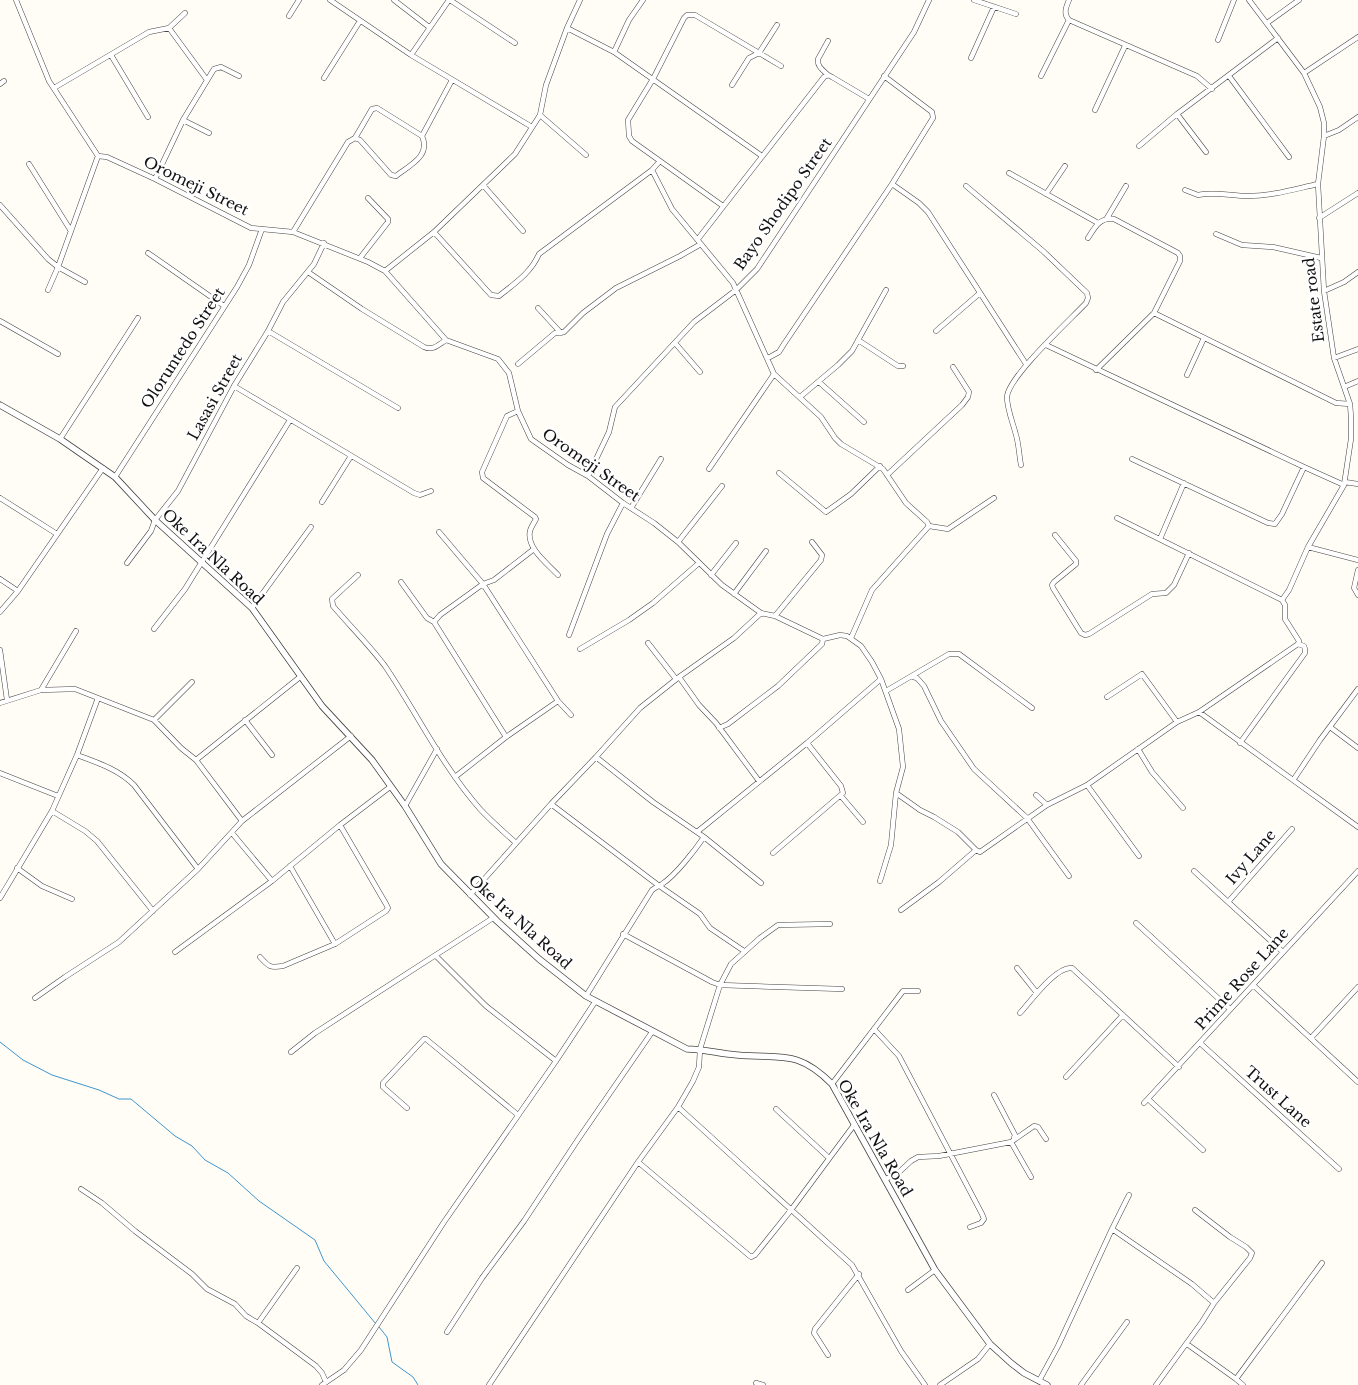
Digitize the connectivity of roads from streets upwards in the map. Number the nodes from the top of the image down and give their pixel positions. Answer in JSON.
{"nodes":[{"id":1,"x":16,"y":0,"type":"edge"},
{"id":2,"x":299,"y":0,"type":"edge"},
{"id":3,"x":330,"y":0,"type":"edge"},
{"id":4,"x":394,"y":0,"type":"edge"},
{"id":5,"x":450,"y":0,"type":"edge"},
{"id":6,"x":580,"y":0,"type":"edge"},
{"id":7,"x":643,"y":0,"type":"edge"},
{"id":8,"x":928,"y":0,"type":"edge"},
{"id":9,"x":974,"y":0,"type":"edge"},
{"id":10,"x":1069,"y":0,"type":"edge"},
{"id":11,"x":1234,"y":0,"type":"edge"},
{"id":12,"x":1249,"y":0,"type":"edge"},
{"id":13,"x":1299,"y":0,"type":"edge"},
{"id":14,"x":994,"y":7,"type":"junction"},
{"id":15,"x":185,"y":13,"type":"dead end"},
{"id":16,"x":1016,"y":14,"type":"dead end"},
{"id":17,"x":289,"y":16,"type":"dead end"},
{"id":18,"x":1069,"y":20,"type":"junction"},
{"id":19,"x":360,"y":21,"type":"junction"},
{"id":20,"x":1267,"y":23,"type":"junction"},
{"id":21,"x":777,"y":25,"type":"dead end"},
{"id":22,"x":429,"y":27,"type":"junction"},
{"id":23,"x":169,"y":28,"type":"junction"},
{"id":24,"x":567,"y":28,"type":"junction"},
{"id":25,"x":1358,"y":37,"type":"edge"},
{"id":26,"x":1278,"y":38,"type":"junction"},
{"id":27,"x":1218,"y":40,"type":"dead end"},
{"id":28,"x":828,"y":41,"type":"dead end"},
{"id":29,"x":515,"y":43,"type":"dead end"},
{"id":30,"x":1125,"y":46,"type":"junction"},
{"id":31,"x":614,"y":52,"type":"junction"},
{"id":32,"x":759,"y":53,"type":"junction"},
{"id":33,"x":111,"y":55,"type":"junction"},
{"id":34,"x":411,"y":55,"type":"junction"},
{"id":35,"x":971,"y":58,"type":"dead end"},
{"id":36,"x":781,"y":66,"type":"dead end"},
{"id":37,"x":1304,"y":73,"type":"junction"},
{"id":38,"x":828,"y":75,"type":"junction"},
{"id":39,"x":239,"y":76,"type":"dead end"},
{"id":40,"x":884,"y":76,"type":"junction"},
{"id":41,"x":1041,"y":76,"type":"dead end"},
{"id":42,"x":1229,"y":76,"type":"junction"},
{"id":43,"x":324,"y":78,"type":"dead end"},
{"id":44,"x":653,"y":79,"type":"junction"},
{"id":45,"x":207,"y":80,"type":"junction"},
{"id":46,"x":452,"y":80,"type":"junction"},
{"id":47,"x":732,"y":85,"type":"dead end"},
{"id":48,"x":54,"y":88,"type":"junction"},
{"id":49,"x":1212,"y":89,"type":"junction"},
{"id":50,"x":869,"y":99,"type":"junction"},
{"id":51,"x":1095,"y":110,"type":"dead end"},
{"id":52,"x":1177,"y":114,"type":"junction"},
{"id":53,"x":540,"y":115,"type":"junction"},
{"id":54,"x":148,"y":117,"type":"dead end"},
{"id":55,"x":1358,"y":117,"type":"edge"},
{"id":56,"x":183,"y":120,"type":"junction"},
{"id":57,"x":532,"y":127,"type":"junction"},
{"id":58,"x":209,"y":133,"type":"dead end"},
{"id":59,"x":422,"y":136,"type":"junction"},
{"id":60,"x":1324,"y":136,"type":"junction"},
{"id":61,"x":355,"y":138,"type":"junction"},
{"id":62,"x":1139,"y":146,"type":"dead end"},
{"id":63,"x":1206,"y":152,"type":"dead end"},
{"id":64,"x":586,"y":155,"type":"dead end"},
{"id":65,"x":98,"y":156,"type":"junction"},
{"id":66,"x":762,"y":156,"type":"junction"},
{"id":67,"x":1289,"y":157,"type":"dead end"},
{"id":68,"x":660,"y":160,"type":"junction"},
{"id":69,"x":29,"y":164,"type":"dead end"},
{"id":70,"x":1065,"y":166,"type":"dead end"},
{"id":71,"x":652,"y":170,"type":"junction"},
{"id":72,"x":1008,"y":173,"type":"dead end"},
{"id":73,"x":155,"y":179,"type":"junction"},
{"id":74,"x":892,"y":184,"type":"junction"},
{"id":75,"x":1318,"y":184,"type":"junction"},
{"id":76,"x":483,"y":185,"type":"junction"},
{"id":77,"x":966,"y":186,"type":"dead end"},
{"id":78,"x":1126,"y":186,"type":"dead end"},
{"id":79,"x":1185,"y":190,"type":"dead end"},
{"id":80,"x":1358,"y":193,"type":"edge"},
{"id":81,"x":1046,"y":194,"type":"junction"},
{"id":82,"x":368,"y":198,"type":"dead end"},
{"id":83,"x":0,"y":205,"type":"edge"},
{"id":84,"x":723,"y":206,"type":"junction"},
{"id":85,"x":1107,"y":218,"type":"junction"},
{"id":86,"x":1319,"y":218,"type":"junction"},
{"id":87,"x":1098,"y":223,"type":"junction"},
{"id":88,"x":262,"y":230,"type":"junction"},
{"id":89,"x":71,"y":231,"type":"junction"},
{"id":90,"x":523,"y":231,"type":"dead end"},
{"id":91,"x":293,"y":232,"type":"junction"},
{"id":92,"x":434,"y":232,"type":"junction"},
{"id":93,"x":1216,"y":234,"type":"dead end"},
{"id":94,"x":1088,"y":238,"type":"dead end"},
{"id":95,"x":700,"y":242,"type":"junction"},
{"id":96,"x":324,"y":243,"type":"junction"},
{"id":97,"x":148,"y":253,"type":"dead end"},
{"id":98,"x":360,"y":258,"type":"junction"},
{"id":99,"x":1322,"y":258,"type":"junction"},
{"id":100,"x":58,"y":268,"type":"junction"},
{"id":101,"x":385,"y":271,"type":"junction"},
{"id":102,"x":308,"y":272,"type":"junction"},
{"id":103,"x":1358,"y":272,"type":"edge"},
{"id":104,"x":85,"y":282,"type":"dead end"},
{"id":105,"x":48,"y":290,"type":"dead end"},
{"id":106,"x":736,"y":290,"type":"junction"},
{"id":107,"x":886,"y":290,"type":"dead end"},
{"id":108,"x":1324,"y":291,"type":"junction"},
{"id":109,"x":980,"y":293,"type":"junction"},
{"id":110,"x":224,"y":306,"type":"junction"},
{"id":111,"x":538,"y":308,"type":"dead end"},
{"id":112,"x":1154,"y":313,"type":"junction"},
{"id":113,"x":138,"y":318,"type":"dead end"},
{"id":114,"x":0,"y":321,"type":"edge"},
{"id":115,"x":936,"y":331,"type":"dead end"},
{"id":116,"x":268,"y":332,"type":"junction"},
{"id":117,"x":561,"y":333,"type":"junction"},
{"id":118,"x":1204,"y":338,"type":"junction"},
{"id":119,"x":446,"y":340,"type":"junction"},
{"id":120,"x":858,"y":340,"type":"junction"},
{"id":121,"x":675,"y":343,"type":"junction"},
{"id":122,"x":1046,"y":345,"type":"junction"},
{"id":123,"x":1358,"y":349,"type":"edge"},
{"id":124,"x":58,"y":354,"type":"dead end"},
{"id":125,"x":768,"y":358,"type":"junction"},
{"id":126,"x":1334,"y":358,"type":"junction"},
{"id":127,"x":518,"y":364,"type":"dead end"},
{"id":128,"x":1026,"y":364,"type":"junction"},
{"id":129,"x":903,"y":366,"type":"dead end"},
{"id":130,"x":953,"y":367,"type":"dead end"},
{"id":131,"x":1096,"y":370,"type":"junction"},
{"id":132,"x":700,"y":372,"type":"dead end"},
{"id":133,"x":774,"y":374,"type":"junction"},
{"id":134,"x":1187,"y":375,"type":"dead end"},
{"id":135,"x":1358,"y":381,"type":"edge"},
{"id":136,"x":819,"y":382,"type":"junction"},
{"id":137,"x":234,"y":386,"type":"junction"},
{"id":138,"x":1344,"y":387,"type":"junction"},
{"id":139,"x":800,"y":397,"type":"junction"},
{"id":140,"x":1350,"y":404,"type":"junction"},
{"id":141,"x":0,"y":405,"type":"edge"},
{"id":142,"x":398,"y":408,"type":"dead end"},
{"id":143,"x":518,"y":411,"type":"junction"},
{"id":144,"x":290,"y":420,"type":"junction"},
{"id":145,"x":864,"y":422,"type":"dead end"},
{"id":146,"x":60,"y":439,"type":"junction"},
{"id":147,"x":351,"y":456,"type":"junction"},
{"id":148,"x":661,"y":459,"type":"dead end"},
{"id":149,"x":1132,"y":459,"type":"dead end"},
{"id":150,"x":1021,"y":465,"type":"dead end"},
{"id":151,"x":880,"y":466,"type":"junction"},
{"id":152,"x":1304,"y":467,"type":"junction"},
{"id":153,"x":103,"y":468,"type":"junction"},
{"id":154,"x":709,"y":469,"type":"dead end"},
{"id":155,"x":779,"y":473,"type":"dead end"},
{"id":156,"x":887,"y":475,"type":"junction"},
{"id":157,"x":588,"y":476,"type":"junction"},
{"id":158,"x":115,"y":477,"type":"junction"},
{"id":159,"x":1184,"y":483,"type":"junction"},
{"id":160,"x":1345,"y":484,"type":"junction"},
{"id":161,"x":1358,"y":484,"type":"edge"},
{"id":162,"x":722,"y":486,"type":"dead end"},
{"id":163,"x":431,"y":491,"type":"dead end"},
{"id":164,"x":0,"y":498,"type":"edge"},
{"id":165,"x":994,"y":498,"type":"dead end"},
{"id":166,"x":322,"y":502,"type":"dead end"},
{"id":167,"x":623,"y":503,"type":"junction"},
{"id":168,"x":631,"y":508,"type":"junction"},
{"id":169,"x":1117,"y":518,"type":"dead end"},
{"id":170,"x":155,"y":520,"type":"junction"},
{"id":171,"x":928,"y":526,"type":"junction"},
{"id":172,"x":311,"y":527,"type":"dead end"},
{"id":173,"x":439,"y":532,"type":"dead end"},
{"id":174,"x":57,"y":534,"type":"junction"},
{"id":175,"x":1056,"y":535,"type":"dead end"},
{"id":176,"x":1160,"y":539,"type":"junction"},
{"id":177,"x":678,"y":542,"type":"junction"},
{"id":178,"x":812,"y":542,"type":"dead end"},
{"id":179,"x":736,"y":543,"type":"dead end"},
{"id":180,"x":1308,"y":547,"type":"junction"},
{"id":181,"x":534,"y":549,"type":"junction"},
{"id":182,"x":766,"y":551,"type":"dead end"},
{"id":183,"x":1189,"y":553,"type":"junction"},
{"id":184,"x":1358,"y":560,"type":"edge"},
{"id":185,"x":127,"y":563,"type":"dead end"},
{"id":186,"x":201,"y":563,"type":"junction"},
{"id":187,"x":699,"y":563,"type":"junction"},
{"id":188,"x":1358,"y":570,"type":"edge"},
{"id":189,"x":358,"y":575,"type":"dead end"},
{"id":190,"x":711,"y":575,"type":"junction"},
{"id":191,"x":558,"y":576,"type":"dead end"},
{"id":192,"x":0,"y":579,"type":"edge"},
{"id":193,"x":401,"y":582,"type":"dead end"},
{"id":194,"x":483,"y":584,"type":"junction"},
{"id":195,"x":18,"y":591,"type":"junction"},
{"id":196,"x":734,"y":594,"type":"junction"},
{"id":197,"x":1358,"y":594,"type":"edge"},
{"id":198,"x":1282,"y":600,"type":"junction"},
{"id":199,"x":252,"y":608,"type":"junction"},
{"id":200,"x":0,"y":612,"type":"edge"},
{"id":201,"x":762,"y":613,"type":"junction"},
{"id":202,"x":775,"y":616,"type":"junction"},
{"id":203,"x":434,"y":622,"type":"junction"},
{"id":204,"x":154,"y":628,"type":"dead end"},
{"id":205,"x":76,"y":631,"type":"dead end"},
{"id":206,"x":569,"y":635,"type":"dead end"},
{"id":207,"x":851,"y":638,"type":"junction"},
{"id":208,"x":823,"y":639,"type":"junction"},
{"id":209,"x":648,"y":643,"type":"dead end"},
{"id":210,"x":1298,"y":644,"type":"junction"},
{"id":211,"x":580,"y":649,"type":"dead end"},
{"id":212,"x":0,"y":650,"type":"edge"},
{"id":213,"x":300,"y":676,"type":"junction"},
{"id":214,"x":912,"y":677,"type":"junction"},
{"id":215,"x":678,"y":678,"type":"junction"},
{"id":216,"x":881,"y":679,"type":"junction"},
{"id":217,"x":192,"y":682,"type":"dead end"},
{"id":218,"x":1358,"y":689,"type":"edge"},
{"id":219,"x":41,"y":690,"type":"junction"},
{"id":220,"x":886,"y":691,"type":"junction"},
{"id":221,"x":1107,"y":697,"type":"dead end"},
{"id":222,"x":98,"y":698,"type":"junction"},
{"id":223,"x":7,"y":700,"type":"junction"},
{"id":224,"x":558,"y":701,"type":"junction"},
{"id":225,"x":0,"y":704,"type":"edge"},
{"id":226,"x":1032,"y":708,"type":"dead end"},
{"id":227,"x":1199,"y":712,"type":"junction"},
{"id":228,"x":571,"y":715,"type":"dead end"},
{"id":229,"x":154,"y":720,"type":"junction"},
{"id":230,"x":245,"y":720,"type":"junction"},
{"id":231,"x":1177,"y":722,"type":"junction"},
{"id":232,"x":1330,"y":727,"type":"junction"},
{"id":233,"x":719,"y":728,"type":"junction"},
{"id":234,"x":351,"y":736,"type":"junction"},
{"id":235,"x":506,"y":737,"type":"junction"},
{"id":236,"x":807,"y":743,"type":"junction"},
{"id":237,"x":1240,"y":743,"type":"junction"},
{"id":238,"x":1358,"y":748,"type":"edge"},
{"id":239,"x":437,"y":749,"type":"junction"},
{"id":240,"x":1138,"y":749,"type":"junction"},
{"id":241,"x":77,"y":755,"type":"junction"},
{"id":242,"x":272,"y":755,"type":"dead end"},
{"id":243,"x":596,"y":757,"type":"junction"},
{"id":244,"x":196,"y":760,"type":"junction"},
{"id":245,"x":0,"y":773,"type":"edge"},
{"id":246,"x":455,"y":777,"type":"junction"},
{"id":247,"x":1294,"y":779,"type":"junction"},
{"id":248,"x":759,"y":781,"type":"junction"},
{"id":249,"x":1087,"y":785,"type":"junction"},
{"id":250,"x":390,"y":787,"type":"junction"},
{"id":251,"x":896,"y":793,"type":"junction"},
{"id":252,"x":1036,"y":795,"type":"dead end"},
{"id":253,"x":58,"y":796,"type":"junction"},
{"id":254,"x":841,"y":796,"type":"junction"},
{"id":255,"x":551,"y":804,"type":"junction"},
{"id":256,"x":1047,"y":805,"type":"junction"},
{"id":257,"x":405,"y":806,"type":"junction"},
{"id":258,"x":1183,"y":808,"type":"dead end"},
{"id":259,"x":52,"y":811,"type":"junction"},
{"id":260,"x":1027,"y":818,"type":"junction"},
{"id":261,"x":242,"y":821,"type":"junction"},
{"id":262,"x":863,"y":822,"type":"dead end"},
{"id":263,"x":340,"y":825,"type":"junction"},
{"id":264,"x":1358,"y":826,"type":"edge"},
{"id":265,"x":1292,"y":829,"type":"dead end"},
{"id":266,"x":697,"y":832,"type":"junction"},
{"id":267,"x":232,"y":833,"type":"junction"},
{"id":268,"x":704,"y":837,"type":"junction"},
{"id":269,"x":516,"y":842,"type":"junction"},
{"id":270,"x":976,"y":850,"type":"junction"},
{"id":271,"x":773,"y":853,"type":"dead end"},
{"id":272,"x":1139,"y":856,"type":"dead end"},
{"id":273,"x":290,"y":866,"type":"junction"},
{"id":274,"x":17,"y":868,"type":"junction"},
{"id":275,"x":198,"y":869,"type":"junction"},
{"id":276,"x":1194,"y":871,"type":"dead end"},
{"id":277,"x":1358,"y":871,"type":"edge"},
{"id":278,"x":1069,"y":876,"type":"dead end"},
{"id":279,"x":272,"y":881,"type":"junction"},
{"id":280,"x":880,"y":881,"type":"dead end"},
{"id":281,"x":761,"y":883,"type":"dead end"},
{"id":282,"x":658,"y":885,"type":"junction"},
{"id":283,"x":470,"y":895,"type":"junction"},
{"id":284,"x":0,"y":898,"type":"edge"},
{"id":285,"x":72,"y":899,"type":"dead end"},
{"id":286,"x":1228,"y":901,"type":"junction"},
{"id":287,"x":901,"y":910,"type":"dead end"},
{"id":288,"x":153,"y":911,"type":"junction"},
{"id":289,"x":493,"y":918,"type":"junction"},
{"id":290,"x":1136,"y":923,"type":"dead end"},
{"id":291,"x":830,"y":924,"type":"dead end"},
{"id":292,"x":623,"y":934,"type":"junction"},
{"id":293,"x":335,"y":944,"type":"junction"},
{"id":294,"x":744,"y":951,"type":"junction"},
{"id":295,"x":175,"y":952,"type":"dead end"},
{"id":296,"x":1283,"y":952,"type":"junction"},
{"id":297,"x":436,"y":956,"type":"junction"},
{"id":298,"x":260,"y":957,"type":"dead end"},
{"id":299,"x":1017,"y":968,"type":"dead end"},
{"id":300,"x":720,"y":985,"type":"junction"},
{"id":301,"x":1253,"y":985,"type":"junction"},
{"id":302,"x":1358,"y":987,"type":"edge"},
{"id":303,"x":842,"y":989,"type":"dead end"},
{"id":304,"x":918,"y":991,"type":"dead end"},
{"id":305,"x":1037,"y":993,"type":"junction"},
{"id":306,"x":586,"y":996,"type":"junction"},
{"id":307,"x":35,"y":998,"type":"dead end"},
{"id":308,"x":595,"y":1002,"type":"junction"},
{"id":309,"x":1230,"y":1009,"type":"junction"},
{"id":310,"x":1020,"y":1013,"type":"dead end"},
{"id":311,"x":1123,"y":1015,"type":"junction"},
{"id":312,"x":874,"y":1029,"type":"junction"},
{"id":313,"x":652,"y":1032,"type":"junction"},
{"id":314,"x":1312,"y":1038,"type":"junction"},
{"id":315,"x":1200,"y":1043,"type":"junction"},
{"id":316,"x":700,"y":1049,"type":"junction"},
{"id":317,"x":291,"y":1052,"type":"dead end"},
{"id":318,"x":556,"y":1061,"type":"junction"},
{"id":319,"x":1179,"y":1067,"type":"junction"},
{"id":320,"x":1066,"y":1077,"type":"dead end"},
{"id":321,"x":1358,"y":1082,"type":"edge"},
{"id":322,"x":832,"y":1084,"type":"junction"},
{"id":323,"x":994,"y":1095,"type":"dead end"},
{"id":324,"x":678,"y":1107,"type":"junction"},
{"id":325,"x":407,"y":1108,"type":"dead end"},
{"id":326,"x":776,"y":1109,"type":"dead end"},
{"id":327,"x":518,"y":1115,"type":"junction"},
{"id":328,"x":854,"y":1125,"type":"junction"},
{"id":329,"x":1046,"y":1139,"type":"dead end"},
{"id":330,"x":1013,"y":1140,"type":"junction"},
{"id":331,"x":1204,"y":1150,"type":"dead end"},
{"id":332,"x":949,"y":1154,"type":"junction"},
{"id":333,"x":829,"y":1158,"type":"junction"},
{"id":334,"x":638,"y":1162,"type":"junction"},
{"id":335,"x":1339,"y":1169,"type":"dead end"},
{"id":336,"x":1030,"y":1177,"type":"dead end"},
{"id":337,"x":885,"y":1179,"type":"junction"},
{"id":338,"x":81,"y":1189,"type":"dead end"},
{"id":339,"x":1129,"y":1195,"type":"dead end"},
{"id":340,"x":791,"y":1210,"type":"junction"},
{"id":341,"x":1195,"y":1210,"type":"dead end"},
{"id":342,"x":970,"y":1228,"type":"dead end"},
{"id":343,"x":1112,"y":1229,"type":"junction"},
{"id":344,"x":1322,"y":1263,"type":"dead end"},
{"id":345,"x":297,"y":1268,"type":"dead end"},
{"id":346,"x":935,"y":1270,"type":"junction"},
{"id":347,"x":859,"y":1274,"type":"junction"},
{"id":348,"x":908,"y":1290,"type":"dead end"},
{"id":349,"x":1214,"y":1303,"type":"junction"},
{"id":350,"x":1127,"y":1322,"type":"dead end"},
{"id":351,"x":258,"y":1323,"type":"junction"},
{"id":352,"x":448,"y":1332,"type":"dead end"},
{"id":353,"x":990,"y":1344,"type":"junction"},
{"id":354,"x":1187,"y":1344,"type":"junction"},
{"id":355,"x":828,"y":1355,"type":"dead end"},
{"id":356,"x":1236,"y":1379,"type":"junction"},
{"id":357,"x":1039,"y":1381,"type":"junction"},
{"id":358,"x":949,"y":1382,"type":"edge"},
{"id":359,"x":756,"y":1383,"type":"dead end"},
{"id":360,"x":324,"y":1384,"type":"edge"},
{"id":361,"x":488,"y":1385,"type":"edge"},
{"id":362,"x":763,"y":1385,"type":"edge"},
{"id":363,"x":925,"y":1385,"type":"edge"},
{"id":364,"x":940,"y":1385,"type":"edge"},
{"id":365,"x":1047,"y":1385,"type":"edge"},
{"id":366,"x":1081,"y":1385,"type":"edge"},
{"id":367,"x":1156,"y":1385,"type":"edge"},
{"id":368,"x":1243,"y":1385,"type":"edge"}],
"edges":[{"from":1,"to":48,"type":"street"},
{"from":2,"to":17,"type":"street"},
{"from":3,"to":19,"type":"street"},
{"from":4,"to":22,"type":"street"},
{"from":5,"to":22,"type":"street"},
{"from":5,"to":29,"type":"street"},
{"from":6,"to":24,"type":"street"},
{"from":7,"to":31,"type":"street"},
{"from":8,"to":40,"type":"street","name":"Bayo Shodipo Street"},
{"from":9,"to":14,"type":"street"},
{"from":10,"to":18,"type":"street"},
{"from":11,"to":27,"type":"street"},
{"from":12,"to":20,"type":"street","name":"Estate road"},
{"from":13,"to":20,"type":"street"},
{"from":14,"to":16,"type":"street"},
{"from":14,"to":35,"type":"street"},
{"from":15,"to":23,"type":"street"},
{"from":18,"to":30,"type":"street"},
{"from":18,"to":41,"type":"street"},
{"from":19,"to":34,"type":"street"},
{"from":19,"to":43,"type":"street"},
{"from":20,"to":26,"type":"street","name":"Estate road"},
{"from":21,"to":32,"type":"street"},
{"from":22,"to":34,"type":"street"},
{"from":23,"to":33,"type":"street"},
{"from":23,"to":45,"type":"street"},
{"from":24,"to":31,"type":"street"},
{"from":24,"to":53,"type":"street"},
{"from":25,"to":37,"type":"street"},
{"from":26,"to":37,"type":"street","name":"Estate road"},
{"from":26,"to":42,"type":"street"},
{"from":28,"to":38,"type":"street"},
{"from":30,"to":49,"type":"street"},
{"from":30,"to":51,"type":"street"},
{"from":31,"to":44,"type":"street"},
{"from":32,"to":36,"type":"street"},
{"from":32,"to":44,"type":"street"},
{"from":32,"to":47,"type":"street"},
{"from":33,"to":48,"type":"street"},
{"from":33,"to":54,"type":"street"},
{"from":34,"to":46,"type":"street"},
{"from":37,"to":60,"type":"street","name":"Estate road"},
{"from":38,"to":50,"type":"street"},
{"from":38,"to":66,"type":"street"},
{"from":39,"to":45,"type":"street"},
{"from":40,"to":50,"type":"street","name":"Bayo Shodipo Street"},
{"from":40,"to":74,"type":"street"},
{"from":42,"to":49,"type":"street"},
{"from":42,"to":67,"type":"street"},
{"from":44,"to":66,"type":"street"},
{"from":44,"to":68,"type":"street"},
{"from":45,"to":56,"type":"street"},
{"from":46,"to":57,"type":"street"},
{"from":46,"to":59,"type":"street"},
{"from":48,"to":65,"type":"street"},
{"from":49,"to":52,"type":"street"},
{"from":50,"to":106,"type":"street","name":"Bayo Shodipo Street"},
{"from":52,"to":62,"type":"street"},
{"from":52,"to":63,"type":"street"},
{"from":53,"to":57,"type":"street"},
{"from":53,"to":64,"type":"street"},
{"from":55,"to":60,"type":"street"},
{"from":56,"to":58,"type":"street"},
{"from":56,"to":73,"type":"street"},
{"from":57,"to":76,"type":"street"},
{"from":59,"to":61,"type":"street"},
{"from":59,"to":61,"type":"street"},
{"from":60,"to":75,"type":"street","name":"Estate road"},
{"from":61,"to":91,"type":"street"},
{"from":65,"to":73,"type":"street","name":"Oromeji Street"},
{"from":65,"to":89,"type":"street"},
{"from":66,"to":84,"type":"street"},
{"from":68,"to":71,"type":"street"},
{"from":68,"to":84,"type":"street"},
{"from":69,"to":89,"type":"street"},
{"from":70,"to":81,"type":"street"},
{"from":71,"to":92,"type":"street"},
{"from":71,"to":95,"type":"street"},
{"from":72,"to":81,"type":"street"},
{"from":73,"to":88,"type":"street","name":"Oromeji Street"},
{"from":74,"to":109,"type":"street"},
{"from":74,"to":125,"type":"street"},
{"from":75,"to":79,"type":"street"},
{"from":75,"to":86,"type":"street","name":"Estate road"},
{"from":76,"to":90,"type":"street"},
{"from":76,"to":92,"type":"street"},
{"from":77,"to":122,"type":"street"},
{"from":78,"to":85,"type":"street"},
{"from":80,"to":86,"type":"street"},
{"from":81,"to":87,"type":"street"},
{"from":82,"to":98,"type":"street"},
{"from":83,"to":100,"type":"street"},
{"from":84,"to":95,"type":"street"},
{"from":85,"to":87,"type":"street"},
{"from":85,"to":112,"type":"street"},
{"from":86,"to":99,"type":"street","name":"Estate road"},
{"from":87,"to":94,"type":"street"},
{"from":88,"to":91,"type":"street","name":"Oromeji Street"},
{"from":88,"to":110,"type":"street","name":"Oloruntedo Street"},
{"from":89,"to":100,"type":"street"},
{"from":91,"to":96,"type":"street","name":"Oromeji Street"},
{"from":92,"to":101,"type":"street"},
{"from":93,"to":99,"type":"street"},
{"from":95,"to":106,"type":"street"},
{"from":95,"to":117,"type":"street"},
{"from":96,"to":98,"type":"street","name":"Oromeji Street"},
{"from":96,"to":102,"type":"street","name":"Lasasi Street"},
{"from":97,"to":110,"type":"street"},
{"from":98,"to":101,"type":"street","name":"Oromeji Street"},
{"from":99,"to":108,"type":"street","name":"Estate road"},
{"from":100,"to":104,"type":"street"},
{"from":100,"to":105,"type":"street"},
{"from":101,"to":119,"type":"street","name":"Oromeji Street"},
{"from":102,"to":116,"type":"street","name":"Lasasi Street"},
{"from":102,"to":119,"type":"street"},
{"from":103,"to":108,"type":"street"},
{"from":106,"to":121,"type":"street","name":"Bayo Shodipo Street"},
{"from":106,"to":125,"type":"street"},
{"from":107,"to":120,"type":"street"},
{"from":108,"to":126,"type":"street","name":"Estate road"},
{"from":109,"to":115,"type":"street"},
{"from":109,"to":128,"type":"street"},
{"from":110,"to":158,"type":"street","name":"Oloruntedo Street"},
{"from":111,"to":117,"type":"street"},
{"from":112,"to":118,"type":"street"},
{"from":112,"to":131,"type":"street"},
{"from":113,"to":146,"type":"street"},
{"from":114,"to":124,"type":"street"},
{"from":116,"to":137,"type":"street","name":"Lasasi Street"},
{"from":116,"to":142,"type":"street"},
{"from":117,"to":127,"type":"street"},
{"from":118,"to":134,"type":"street"},
{"from":118,"to":140,"type":"street"},
{"from":119,"to":143,"type":"street","name":"Oromeji Street"},
{"from":120,"to":129,"type":"street"},
{"from":120,"to":136,"type":"street"},
{"from":121,"to":132,"type":"street"},
{"from":121,"to":157,"type":"street","name":"Bayo Shodipo Street"},
{"from":122,"to":128,"type":"street"},
{"from":122,"to":131,"type":"street"},
{"from":123,"to":126,"type":"street"},
{"from":125,"to":133,"type":"street"},
{"from":126,"to":138,"type":"street","name":"Estate road"},
{"from":128,"to":150,"type":"street"},
{"from":130,"to":156,"type":"street"},
{"from":131,"to":152,"type":"street"},
{"from":133,"to":139,"type":"street"},
{"from":133,"to":154,"type":"street"},
{"from":135,"to":138,"type":"street"},
{"from":136,"to":139,"type":"street"},
{"from":136,"to":145,"type":"street"},
{"from":137,"to":144,"type":"street"},
{"from":137,"to":170,"type":"street","name":"Lasasi Street"},
{"from":138,"to":140,"type":"street","name":"Estate road"},
{"from":139,"to":151,"type":"street"},
{"from":140,"to":160,"type":"street","name":"Estate road"},
{"from":141,"to":146,"type":"street","name":"Oke Ira Nla Road"},
{"from":143,"to":157,"type":"street","name":"Oromeji Street"},
{"from":143,"to":181,"type":"street"},
{"from":144,"to":147,"type":"street"},
{"from":144,"to":186,"type":"street"},
{"from":146,"to":153,"type":"street","name":"Oke Ira Nla Road"},
{"from":147,"to":163,"type":"street"},
{"from":147,"to":166,"type":"street"},
{"from":148,"to":168,"type":"street"},
{"from":149,"to":159,"type":"street"},
{"from":151,"to":155,"type":"street"},
{"from":151,"to":156,"type":"street"},
{"from":152,"to":159,"type":"street"},
{"from":152,"to":160,"type":"street"},
{"from":153,"to":158,"type":"street","name":"Oke Ira Nla Road"},
{"from":153,"to":174,"type":"street"},
{"from":156,"to":171,"type":"street"},
{"from":157,"to":167,"type":"street","name":"Oromeji Street"},
{"from":158,"to":170,"type":"street","name":"Oke Ira Nla Road"},
{"from":159,"to":176,"type":"street"},
{"from":160,"to":161,"type":"street"},
{"from":160,"to":180,"type":"street","name":"Estate road"},
{"from":162,"to":177,"type":"street"},
{"from":164,"to":174,"type":"street"},
{"from":165,"to":171,"type":"street"},
{"from":167,"to":168,"type":"street","name":"Oromeji Street"},
{"from":167,"to":206,"type":"street"},
{"from":168,"to":177,"type":"street","name":"Oromeji Street"},
{"from":169,"to":176,"type":"street"},
{"from":170,"to":185,"type":"street","name":"Lasasi Street"},
{"from":170,"to":186,"type":"street","name":"Oke Ira Nla Road"},
{"from":171,"to":207,"type":"street"},
{"from":172,"to":199,"type":"street"},
{"from":173,"to":194,"type":"street"},
{"from":174,"to":195,"type":"street"},
{"from":175,"to":183,"type":"street"},
{"from":176,"to":183,"type":"street"},
{"from":177,"to":187,"type":"street","name":"Oromeji Street"},
{"from":178,"to":202,"type":"street"},
{"from":179,"to":190,"type":"street"},
{"from":180,"to":184,"type":"street"},
{"from":180,"to":198,"type":"street","name":"Estate road"},
{"from":181,"to":191,"type":"street"},
{"from":181,"to":194,"type":"street"},
{"from":182,"to":196,"type":"street"},
{"from":183,"to":198,"type":"street"},
{"from":186,"to":199,"type":"street","name":"Oke Ira Nla Road"},
{"from":186,"to":204,"type":"street"},
{"from":187,"to":190,"type":"street","name":"Oromeji Street"},
{"from":187,"to":211,"type":"street"},
{"from":188,"to":197,"type":"street"},
{"from":189,"to":239,"type":"street"},
{"from":190,"to":196,"type":"street","name":"Oromeji Street"},
{"from":192,"to":195,"type":"street"},
{"from":193,"to":203,"type":"street"},
{"from":194,"to":203,"type":"street"},
{"from":194,"to":224,"type":"street"},
{"from":195,"to":200,"type":"street"},
{"from":196,"to":201,"type":"street","name":"Oromeji Street"},
{"from":198,"to":210,"type":"street"},
{"from":199,"to":213,"type":"street","name":"Oke Ira Nla Road"},
{"from":201,"to":202,"type":"street","name":"Oromeji Street"},
{"from":201,"to":215,"type":"street"},
{"from":202,"to":208,"type":"street","name":"Oromeji Street"},
{"from":203,"to":235,"type":"street"},
{"from":205,"to":219,"type":"street"},
{"from":207,"to":208,"type":"street"},
{"from":207,"to":216,"type":"street"},
{"from":208,"to":233,"type":"street"},
{"from":209,"to":215,"type":"street"},
{"from":210,"to":227,"type":"street"},
{"from":210,"to":237,"type":"street"},
{"from":212,"to":223,"type":"street"},
{"from":213,"to":230,"type":"street"},
{"from":213,"to":234,"type":"street","name":"Oke Ira Nla Road"},
{"from":214,"to":220,"type":"street"},
{"from":214,"to":226,"type":"street"},
{"from":214,"to":260,"type":"street"},
{"from":215,"to":233,"type":"street"},
{"from":215,"to":243,"type":"street"},
{"from":216,"to":220,"type":"street"},
{"from":216,"to":236,"type":"street"},
{"from":217,"to":229,"type":"street"},
{"from":218,"to":232,"type":"street"},
{"from":219,"to":222,"type":"street"},
{"from":219,"to":223,"type":"street"},
{"from":220,"to":251,"type":"street"},
{"from":221,"to":231,"type":"street"},
{"from":222,"to":229,"type":"street"},
{"from":222,"to":241,"type":"street"},
{"from":223,"to":225,"type":"street"},
{"from":224,"to":228,"type":"street"},
{"from":224,"to":235,"type":"street"},
{"from":227,"to":231,"type":"street"},
{"from":227,"to":237,"type":"street"},
{"from":229,"to":244,"type":"street"},
{"from":230,"to":242,"type":"street"},
{"from":230,"to":244,"type":"street"},
{"from":231,"to":240,"type":"street"},
{"from":232,"to":238,"type":"street"},
{"from":232,"to":247,"type":"street"},
{"from":233,"to":248,"type":"street"},
{"from":234,"to":250,"type":"street","name":"Oke Ira Nla Road"},
{"from":234,"to":261,"type":"street"},
{"from":235,"to":246,"type":"street"},
{"from":236,"to":248,"type":"street"},
{"from":236,"to":254,"type":"street"},
{"from":237,"to":247,"type":"street"},
{"from":239,"to":246,"type":"street"},
{"from":239,"to":257,"type":"street"},
{"from":240,"to":249,"type":"street"},
{"from":240,"to":258,"type":"street"},
{"from":241,"to":253,"type":"street"},
{"from":241,"to":275,"type":"street"},
{"from":243,"to":255,"type":"street"},
{"from":243,"to":266,"type":"street"},
{"from":244,"to":261,"type":"street"},
{"from":245,"to":253,"type":"street"},
{"from":246,"to":269,"type":"street"},
{"from":247,"to":264,"type":"street"},
{"from":248,"to":266,"type":"street"},
{"from":249,"to":256,"type":"street"},
{"from":249,"to":272,"type":"street"},
{"from":250,"to":257,"type":"street","name":"Oke Ira Nla Road"},
{"from":250,"to":263,"type":"street"},
{"from":251,"to":270,"type":"street"},
{"from":251,"to":280,"type":"street"},
{"from":252,"to":256,"type":"street"},
{"from":253,"to":259,"type":"street"},
{"from":254,"to":262,"type":"street"},
{"from":254,"to":271,"type":"street"},
{"from":255,"to":269,"type":"street"},
{"from":255,"to":282,"type":"street"},
{"from":256,"to":260,"type":"street"},
{"from":257,"to":283,"type":"street","name":"Oke Ira Nla Road"},
{"from":259,"to":274,"type":"street"},
{"from":259,"to":288,"type":"street"},
{"from":260,"to":270,"type":"street"},
{"from":260,"to":278,"type":"street"},
{"from":261,"to":267,"type":"street"},
{"from":263,"to":273,"type":"street"},
{"from":263,"to":293,"type":"street"},
{"from":265,"to":286,"type":"street","name":"Ivy Lane"},
{"from":266,"to":268,"type":"street"},
{"from":267,"to":275,"type":"street"},
{"from":267,"to":279,"type":"street"},
{"from":268,"to":281,"type":"street"},
{"from":268,"to":282,"type":"street"},
{"from":269,"to":283,"type":"street"},
{"from":270,"to":287,"type":"street"},
{"from":273,"to":279,"type":"street"},
{"from":273,"to":293,"type":"street"},
{"from":274,"to":284,"type":"street"},
{"from":274,"to":285,"type":"street"},
{"from":275,"to":288,"type":"street"},
{"from":276,"to":286,"type":"street"},
{"from":277,"to":296,"type":"street","name":"Prime Rose Lane"},
{"from":279,"to":295,"type":"street"},
{"from":282,"to":292,"type":"street"},
{"from":282,"to":294,"type":"street"},
{"from":283,"to":289,"type":"street","name":"Oke Ira Nla Road"},
{"from":286,"to":296,"type":"street"},
{"from":288,"to":307,"type":"street"},
{"from":289,"to":297,"type":"street"},
{"from":289,"to":306,"type":"street","name":"Oke Ira Nla Road"},
{"from":290,"to":309,"type":"street"},
{"from":291,"to":294,"type":"street"},
{"from":292,"to":300,"type":"street"},
{"from":292,"to":306,"type":"street"},
{"from":293,"to":298,"type":"street"},
{"from":294,"to":300,"type":"street"},
{"from":296,"to":301,"type":"street","name":"Prime Rose Lane"},
{"from":297,"to":317,"type":"street"},
{"from":297,"to":318,"type":"street"},
{"from":299,"to":305,"type":"street"},
{"from":300,"to":303,"type":"street"},
{"from":300,"to":316,"type":"street"},
{"from":301,"to":309,"type":"street","name":"Prime Rose Lane"},
{"from":301,"to":314,"type":"street"},
{"from":302,"to":314,"type":"street"},
{"from":304,"to":312,"type":"street"},
{"from":305,"to":310,"type":"street"},
{"from":305,"to":311,"type":"street"},
{"from":306,"to":308,"type":"street","name":"Oke Ira Nla Road"},
{"from":308,"to":313,"type":"street","name":"Oke Ira Nla Road"},
{"from":308,"to":318,"type":"street"},
{"from":309,"to":315,"type":"street","name":"Prime Rose Lane"},
{"from":311,"to":319,"type":"street"},
{"from":311,"to":320,"type":"street"},
{"from":312,"to":322,"type":"street"},
{"from":312,"to":332,"type":"street"},
{"from":313,"to":316,"type":"street","name":"Oke Ira Nla Road"},
{"from":313,"to":352,"type":"street"},
{"from":314,"to":321,"type":"street"},
{"from":315,"to":319,"type":"street","name":"Prime Rose Lane"},
{"from":315,"to":335,"type":"street","name":"Trust Lane"},
{"from":316,"to":322,"type":"street","name":"Oke Ira Nla Road"},
{"from":316,"to":324,"type":"street"},
{"from":318,"to":327,"type":"street"},
{"from":319,"to":331,"type":"street","name":"Prime Rose Lane"},
{"from":322,"to":328,"type":"street","name":"Oke Ira Nla Road"},
{"from":323,"to":330,"type":"street"},
{"from":324,"to":334,"type":"street"},
{"from":324,"to":340,"type":"street"},
{"from":325,"to":327,"type":"street"},
{"from":326,"to":333,"type":"street"},
{"from":327,"to":360,"type":"street"},
{"from":328,"to":333,"type":"street"},
{"from":328,"to":337,"type":"street","name":"Oke Ira Nla Road"},
{"from":329,"to":330,"type":"street"},
{"from":330,"to":332,"type":"street"},
{"from":330,"to":336,"type":"street"},
{"from":332,"to":337,"type":"street"},
{"from":332,"to":342,"type":"street"},
{"from":333,"to":340,"type":"street"},
{"from":334,"to":340,"type":"street"},
{"from":334,"to":361,"type":"street"},
{"from":337,"to":346,"type":"street","name":"Oke Ira Nla Road"},
{"from":338,"to":351,"type":"street"},
{"from":339,"to":343,"type":"street"},
{"from":340,"to":347,"type":"street"},
{"from":341,"to":349,"type":"street"},
{"from":343,"to":349,"type":"street"},
{"from":343,"to":357,"type":"street"},
{"from":344,"to":356,"type":"street"},
{"from":345,"to":351,"type":"street"},
{"from":346,"to":348,"type":"street"},
{"from":346,"to":353,"type":"street","name":"Oke Ira Nla Road"},
{"from":347,"to":355,"type":"street"},
{"from":347,"to":363,"type":"street"},
{"from":349,"to":354,"type":"street"},
{"from":350,"to":366,"type":"street"},
{"from":351,"to":360,"type":"street"},
{"from":353,"to":357,"type":"street","name":"Oke Ira Nla Road"},
{"from":353,"to":358,"type":"street"},
{"from":354,"to":356,"type":"street"},
{"from":354,"to":367,"type":"street"},
{"from":356,"to":368,"type":"street"},
{"from":357,"to":365,"type":"street","name":"Oke Ira Nla Road"},
{"from":358,"to":364,"type":"street"},
{"from":359,"to":362,"type":"street"}]}
